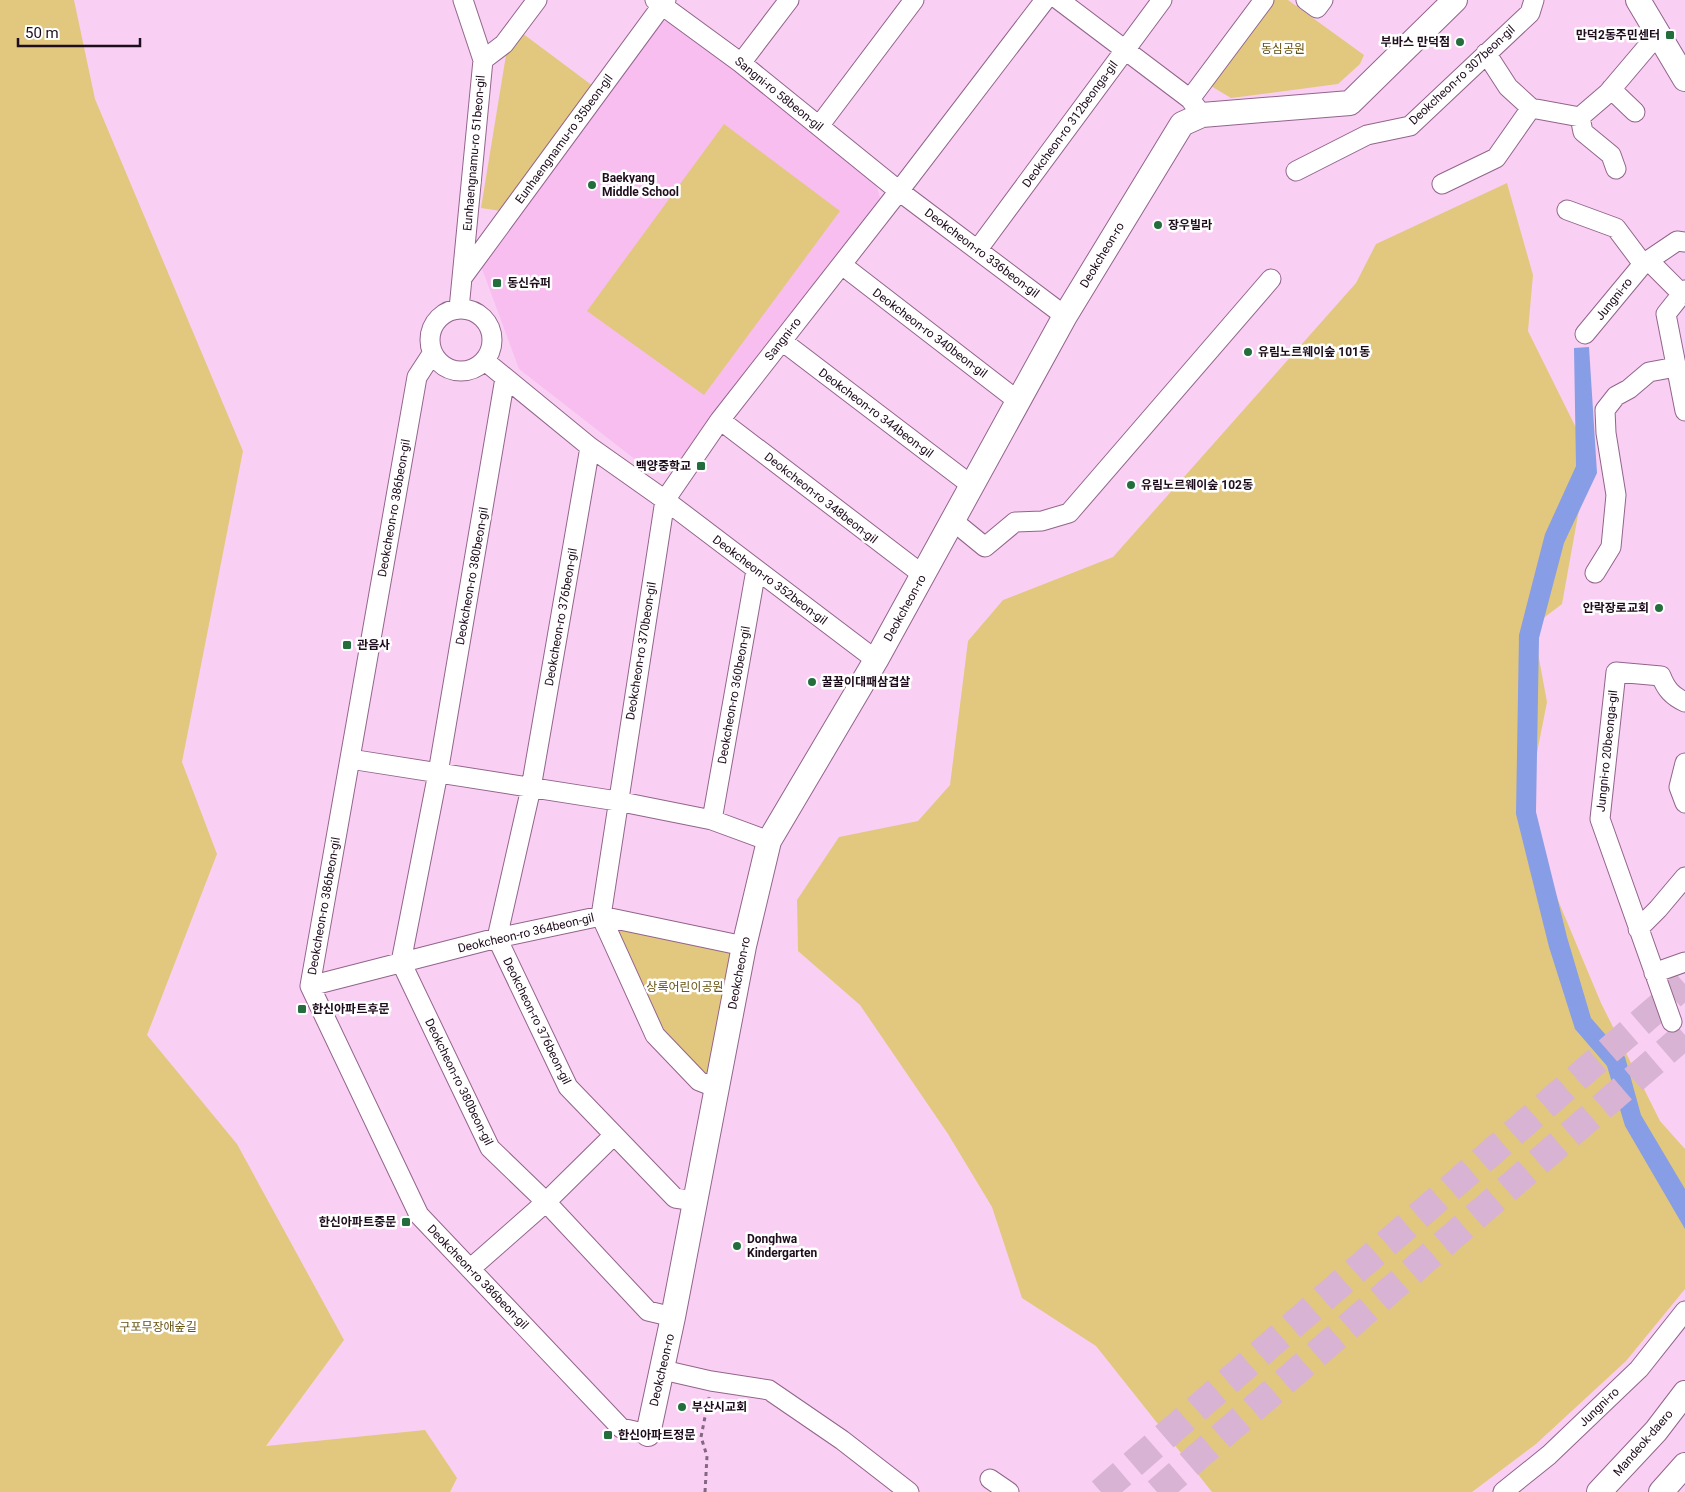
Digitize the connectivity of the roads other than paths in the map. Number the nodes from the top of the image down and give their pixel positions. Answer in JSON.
{"nodes":[{"id":1,"x":463,"y":0,"type":"edge"},
{"id":2,"x":537,"y":0,"type":"edge"},
{"id":3,"x":789,"y":0,"type":"edge"},
{"id":4,"x":914,"y":0,"type":"edge"},
{"id":5,"x":1045,"y":0,"type":"edge"},
{"id":6,"x":1059,"y":0,"type":"edge"},
{"id":7,"x":1162,"y":0,"type":"edge"},
{"id":8,"x":1264,"y":0,"type":"edge"},
{"id":9,"x":1454,"y":0,"type":"edge"},
{"id":10,"x":1534,"y":0,"type":"edge"},
{"id":11,"x":661,"y":2,"type":"edge"},
{"id":12,"x":1648,"y":12,"type":"edge"},
{"id":13,"x":1124,"y":50,"type":"junction"},
{"id":14,"x":1486,"y":54,"type":"junction"},
{"id":15,"x":483,"y":60,"type":"junction"},
{"id":16,"x":741,"y":63,"type":"junction"},
{"id":17,"x":1685,"y":79,"type":"edge"},
{"id":18,"x":1611,"y":89,"type":"junction"},
{"id":19,"x":1196,"y":107,"type":"junction"},
{"id":20,"x":1531,"y":108,"type":"junction"},
{"id":21,"x":1635,"y":112,"type":"dead end"},
{"id":22,"x":1580,"y":116,"type":"junction"},
{"id":23,"x":819,"y":126,"type":"junction"},
{"id":24,"x":1616,"y":169,"type":"dead end"},
{"id":25,"x":1296,"y":171,"type":"dead end"},
{"id":26,"x":1442,"y":184,"type":"dead end"},
{"id":27,"x":900,"y":191,"type":"junction"},
{"id":28,"x":1567,"y":210,"type":"dead end"},
{"id":29,"x":1685,"y":242,"type":"edge"},
{"id":30,"x":978,"y":249,"type":"junction"},
{"id":31,"x":1646,"y":262,"type":"junction"},
{"id":32,"x":842,"y":265,"type":"junction"},
{"id":33,"x":462,"y":278,"type":"junction"},
{"id":34,"x":1270,"y":279,"type":"dead end"},
{"id":35,"x":1684,"y":292,"type":"edge"},
{"id":36,"x":459,"y":309,"type":"junction"},
{"id":37,"x":1064,"y":316,"type":"junction"},
{"id":38,"x":1585,"y":334,"type":"dead end"},
{"id":39,"x":782,"y":341,"type":"junction"},
{"id":40,"x":432,"y":354,"type":"junction"},
{"id":41,"x":485,"y":361,"type":"junction"},
{"id":42,"x":1676,"y":367,"type":"junction"},
{"id":43,"x":505,"y":378,"type":"junction"},
{"id":44,"x":1018,"y":401,"type":"junction"},
{"id":45,"x":1685,"y":411,"type":"edge"},
{"id":46,"x":720,"y":420,"type":"junction"},
{"id":47,"x":590,"y":447,"type":"junction"},
{"id":48,"x":971,"y":485,"type":"junction"},
{"id":49,"x":665,"y":500,"type":"junction"},
{"id":50,"x":952,"y":520,"type":"junction"},
{"id":51,"x":756,"y":570,"type":"junction"},
{"id":52,"x":1595,"y":573,"type":"dead end"},
{"id":53,"x":922,"y":575,"type":"junction"},
{"id":54,"x":876,"y":660,"type":"junction"},
{"id":55,"x":1685,"y":702,"type":"edge"},
{"id":56,"x":350,"y":758,"type":"junction"},
{"id":57,"x":1685,"y":763,"type":"edge"},
{"id":58,"x":438,"y":773,"type":"junction"},
{"id":59,"x":531,"y":788,"type":"junction"},
{"id":60,"x":617,"y":801,"type":"junction"},
{"id":61,"x":1685,"y":803,"type":"edge"},
{"id":62,"x":712,"y":820,"type":"junction"},
{"id":63,"x":769,"y":841,"type":"junction"},
{"id":64,"x":1685,"y":877,"type":"edge"},
{"id":65,"x":601,"y":916,"type":"junction"},
{"id":66,"x":1638,"y":929,"type":"junction"},
{"id":67,"x":497,"y":938,"type":"junction"},
{"id":68,"x":744,"y":946,"type":"junction"},
{"id":69,"x":401,"y":962,"type":"junction"},
{"id":70,"x":1685,"y":962,"type":"edge"},
{"id":71,"x":1654,"y":972,"type":"junction"},
{"id":72,"x":310,"y":986,"type":"junction"},
{"id":73,"x":1672,"y":1022,"type":"dead end"},
{"id":74,"x":717,"y":1088,"type":"junction"},
{"id":75,"x":614,"y":1135,"type":"junction"},
{"id":76,"x":695,"y":1201,"type":"junction"},
{"id":77,"x":546,"y":1202,"type":"junction"},
{"id":78,"x":470,"y":1269,"type":"junction"},
{"id":79,"x":1685,"y":1311,"type":"edge"},
{"id":80,"x":673,"y":1317,"type":"junction"},
{"id":81,"x":663,"y":1370,"type":"junction"},
{"id":82,"x":1685,"y":1393,"type":"edge"},
{"id":83,"x":648,"y":1434,"type":"joint"},
{"id":84,"x":1685,"y":1465,"type":"edge"},
{"id":85,"x":990,"y":1479,"type":"dead end"},
{"id":86,"x":909,"y":1492,"type":"edge"},
{"id":87,"x":1009,"y":1492,"type":"edge"},
{"id":88,"x":1503,"y":1492,"type":"edge"},
{"id":89,"x":1599,"y":1492,"type":"edge"},
{"id":90,"x":1661,"y":1492,"type":"edge"}],
"edges":[{"from":1,"to":15,"type":"street","name":"Eunhaengnamu-ro 51beon-gil"},
{"from":2,"to":15,"type":"street"},
{"from":3,"to":16,"type":"street"},
{"from":4,"to":23,"type":"street"},
{"from":5,"to":27,"type":"street","name":"Sangni-ro"},
{"from":6,"to":13,"type":"street"},
{"from":7,"to":13,"type":"street","name":"Deokcheon-ro 312beonga-gil"},
{"from":8,"to":19,"type":"street"},
{"from":9,"to":19,"type":"main road","name":"Deokcheon-ro"},
{"from":10,"to":14,"type":"street","name":"Deokcheon-ro 307beon-gil"},
{"from":11,"to":16,"type":"street","name":"Sangni-ro 58beon-gil"},
{"from":11,"to":33,"type":"street","name":"Eunhaengnamu-ro 35beon-gil"},
{"from":12,"to":17,"type":"main road"},
{"from":12,"to":18,"type":"street"},
{"from":13,"to":19,"type":"street"},
{"from":13,"to":30,"type":"street","name":"Deokcheon-ro 312beonga-gil"},
{"from":14,"to":20,"type":"street"},
{"from":14,"to":25,"type":"street","name":"Deokcheon-ro 307beon-gil"},
{"from":15,"to":33,"type":"street","name":"Eunhaengnamu-ro 51beon-gil"},
{"from":16,"to":23,"type":"street","name":"Sangni-ro 58beon-gil"},
{"from":18,"to":21,"type":"street"},
{"from":18,"to":22,"type":"street"},
{"from":19,"to":37,"type":"main road","name":"Deokcheon-ro"},
{"from":20,"to":22,"type":"street"},
{"from":20,"to":26,"type":"street"},
{"from":22,"to":24,"type":"street"},
{"from":23,"to":27,"type":"street","name":"Sangni-ro 58beon-gil"},
{"from":27,"to":30,"type":"street","name":"Deokcheon-ro 336beon-gil"},
{"from":27,"to":32,"type":"street","name":"Sangni-ro"},
{"from":28,"to":31,"type":"street"},
{"from":29,"to":31,"type":"street","name":"Jungni-ro"},
{"from":30,"to":37,"type":"street","name":"Deokcheon-ro 336beon-gil"},
{"from":31,"to":35,"type":"street"},
{"from":31,"to":38,"type":"street","name":"Jungni-ro"},
{"from":32,"to":39,"type":"street","name":"Sangni-ro"},
{"from":32,"to":44,"type":"street","name":"Deokcheon-ro 340beon-gil"},
{"from":33,"to":36,"type":"street","name":"Eunhaengnamu-ro 51beon-gil"},
{"from":34,"to":50,"type":"street"},
{"from":35,"to":42,"type":"street"},
{"from":36,"to":40,"type":"street"},
{"from":36,"to":41,"type":"street"},
{"from":37,"to":44,"type":"main road","name":"Deokcheon-ro"},
{"from":39,"to":46,"type":"street","name":"Sangni-ro"},
{"from":39,"to":48,"type":"street","name":"Deokcheon-ro 344beon-gil"},
{"from":40,"to":41,"type":"street"},
{"from":40,"to":56,"type":"street","name":"Deokcheon-ro 386beon-gil"},
{"from":41,"to":43,"type":"street"},
{"from":42,"to":45,"type":"street"},
{"from":42,"to":52,"type":"street"},
{"from":43,"to":47,"type":"street"},
{"from":43,"to":58,"type":"street","name":"Deokcheon-ro 380beon-gil"},
{"from":44,"to":48,"type":"main road","name":"Deokcheon-ro"},
{"from":46,"to":49,"type":"street","name":"Sangni-ro"},
{"from":46,"to":53,"type":"street","name":"Deokcheon-ro 348beon-gil"},
{"from":47,"to":49,"type":"street"},
{"from":47,"to":59,"type":"street","name":"Deokcheon-ro 376beon-gil"},
{"from":48,"to":50,"type":"main road","name":"Deokcheon-ro"},
{"from":49,"to":51,"type":"street","name":"Deokcheon-ro 352beon-gil"},
{"from":49,"to":60,"type":"street","name":"Deokcheon-ro 370beon-gil"},
{"from":50,"to":53,"type":"main road","name":"Deokcheon-ro"},
{"from":51,"to":54,"type":"street","name":"Deokcheon-ro 352beon-gil"},
{"from":51,"to":62,"type":"street","name":"Deokcheon-ro 360beon-gil"},
{"from":53,"to":54,"type":"main road","name":"Deokcheon-ro"},
{"from":54,"to":63,"type":"main road","name":"Deokcheon-ro"},
{"from":55,"to":66,"type":"street","name":"Jungni-ro 20beonga-gil"},
{"from":56,"to":58,"type":"street"},
{"from":56,"to":72,"type":"street","name":"Deokcheon-ro 386beon-gil"},
{"from":57,"to":61,"type":"street"},
{"from":58,"to":59,"type":"street"},
{"from":58,"to":69,"type":"street","name":"Deokcheon-ro 380beon-gil"},
{"from":59,"to":60,"type":"street"},
{"from":59,"to":67,"type":"street","name":"Deokcheon-ro 376beon-gil"},
{"from":60,"to":62,"type":"street"},
{"from":60,"to":65,"type":"street","name":"Deokcheon-ro 370beon-gil"},
{"from":62,"to":63,"type":"street"},
{"from":63,"to":68,"type":"main road","name":"Deokcheon-ro"},
{"from":64,"to":66,"type":"street"},
{"from":65,"to":67,"type":"street","name":"Deokcheon-ro 364beon-gil"},
{"from":65,"to":68,"type":"street","name":"Deokcheon-ro 364beon-gil"},
{"from":65,"to":74,"type":"street"},
{"from":66,"to":71,"type":"street","name":"Jungni-ro 20beonga-gil"},
{"from":67,"to":69,"type":"street","name":"Deokcheon-ro 364beon-gil"},
{"from":67,"to":75,"type":"street","name":"Deokcheon-ro 376beon-gil"},
{"from":68,"to":74,"type":"main road","name":"Deokcheon-ro"},
{"from":69,"to":72,"type":"street","name":"Deokcheon-ro 364beon-gil"},
{"from":69,"to":77,"type":"street","name":"Deokcheon-ro 380beon-gil"},
{"from":70,"to":71,"type":"street"},
{"from":71,"to":73,"type":"street","name":"Jungni-ro 20beonga-gil"},
{"from":72,"to":78,"type":"street","name":"Deokcheon-ro 386beon-gil"},
{"from":74,"to":76,"type":"main road","name":"Deokcheon-ro"},
{"from":75,"to":76,"type":"street","name":"Deokcheon-ro 376beon-gil"},
{"from":75,"to":77,"type":"street"},
{"from":76,"to":80,"type":"main road","name":"Deokcheon-ro"},
{"from":77,"to":78,"type":"street"},
{"from":77,"to":80,"type":"street","name":"Deokcheon-ro 380beon-gil"},
{"from":78,"to":83,"type":"street","name":"Deokcheon-ro 386beon-gil"},
{"from":79,"to":88,"type":"street","name":"Jungni-ro"},
{"from":80,"to":81,"type":"main road","name":"Deokcheon-ro"},
{"from":81,"to":83,"type":"main road","name":"Deokcheon-ro"},
{"from":81,"to":86,"type":"street"},
{"from":82,"to":89,"type":"main road","name":"Mandeok-daero"},
{"from":84,"to":90,"type":"main road"},
{"from":85,"to":87,"type":"street"}]}
